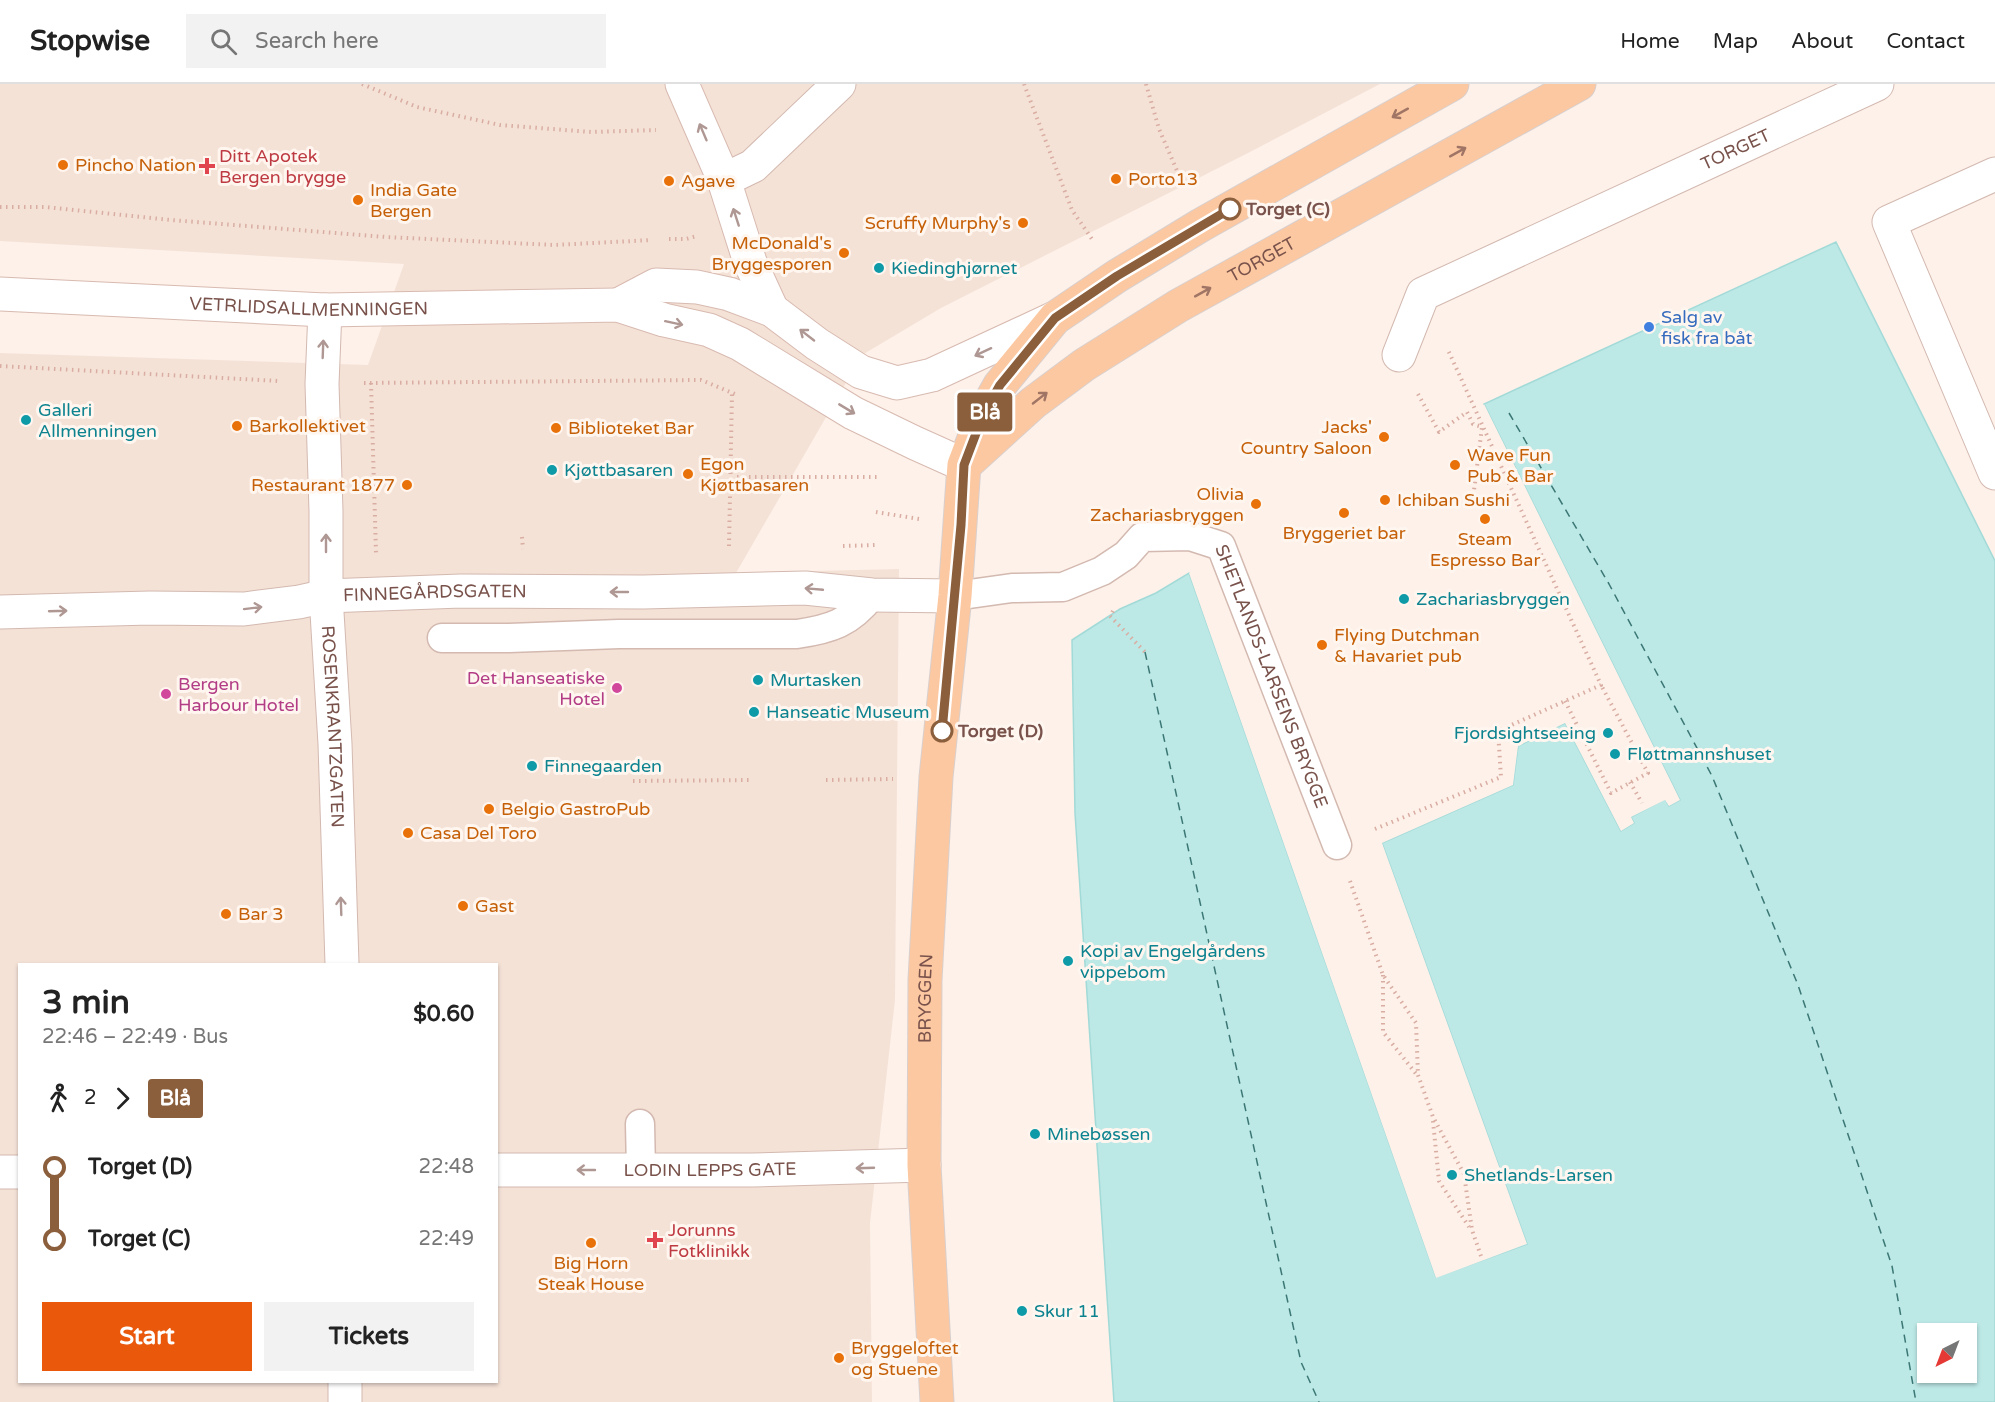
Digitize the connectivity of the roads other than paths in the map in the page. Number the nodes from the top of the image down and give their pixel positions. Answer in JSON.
{"nodes":[{"id":1,"x":682,"y":84,"type":"edge"},
{"id":2,"x":839,"y":84,"type":"edge"},
{"id":3,"x":1452,"y":84,"type":"edge"},
{"id":4,"x":1580,"y":84,"type":"edge"},
{"id":5,"x":1877,"y":84,"type":"edge"},
{"id":6,"x":1995,"y":174,"type":"edge"},
{"id":7,"x":724,"y":180,"type":"junction"},
{"id":8,"x":0,"y":294,"type":"edge"},
{"id":9,"x":618,"y":305,"type":"junction"},
{"id":10,"x":325,"y":310,"type":"junction"},
{"id":11,"x":772,"y":310,"type":"junction"},
{"id":12,"x":1055,"y":318,"type":"junction"},
{"id":13,"x":1399,"y":355,"type":"dead end"},
{"id":14,"x":964,"y":465,"type":"junction"},
{"id":15,"x":1995,"y":473,"type":"edge"},
{"id":16,"x":872,"y":595,"type":"junction"},
{"id":17,"x":326,"y":596,"type":"junction"},
{"id":18,"x":955,"y":596,"type":"junction"},
{"id":19,"x":0,"y":612,"type":"edge"},
{"id":20,"x":442,"y":638,"type":"dead end"},
{"id":21,"x":1337,"y":845,"type":"road end"},
{"id":22,"x":342,"y":963,"type":"edge"},
{"id":23,"x":640,"y":1124,"type":"dead end"},
{"id":24,"x":924,"y":1165,"type":"junction"},
{"id":25,"x":498,"y":1170,"type":"edge"},
{"id":26,"x":641,"y":1170,"type":"junction"},
{"id":27,"x":0,"y":1172,"type":"edge"},
{"id":28,"x":18,"y":1172,"type":"edge"},
{"id":29,"x":345,"y":1383,"type":"edge"},
{"id":30,"x":345,"y":1402,"type":"edge"},
{"id":31,"x":937,"y":1402,"type":"edge"}],
"edges":[{"from":7,"to":1,"type":"street","one_way":true},
{"from":2,"to":7,"type":"street"},
{"from":3,"to":12,"type":"main road","one_way":true},
{"from":14,"to":4,"type":"main road","name":"TORGET","one_way":true},
{"from":5,"to":13,"type":"street","name":"TORGET"},
{"from":6,"to":15,"type":"street"},
{"from":11,"to":7,"type":"street","one_way":true},
{"from":8,"to":10,"type":"street","name":"VETRLIDSALLMENNINGEN"},
{"from":9,"to":10,"type":"street","name":"VETRLIDSALLMENNINGEN"},
{"from":9,"to":11,"type":"street"},
{"from":9,"to":14,"type":"street","one_way":true},
{"from":17,"to":10,"type":"street","name":"ROSENKRANTZGATEN","one_way":true},
{"from":12,"to":11,"type":"street","one_way":true},
{"from":12,"to":14,"type":"main road"},
{"from":14,"to":18,"type":"main road"},
{"from":16,"to":17,"type":"street","name":"FINNEGÅRDSGATEN","one_way":true},
{"from":16,"to":18,"type":"street","name":"FINNEGÅRDSGATEN"},
{"from":16,"to":20,"type":"lane"},
{"from":19,"to":17,"type":"street","name":"FINNEGÅRDSGATEN","one_way":true},
{"from":22,"to":17,"type":"street","name":"ROSENKRANTZGATEN","one_way":true},
{"from":18,"to":21,"type":"lane","name":"SHETLANDS-LARSENS BRYGGE"},
{"from":18,"to":24,"type":"main road","name":"BRYGGEN"},
{"from":23,"to":26,"type":"lane"},
{"from":24,"to":26,"type":"street","name":"LODIN LEPPS GATE","one_way":true},
{"from":24,"to":31,"type":"main road","name":"BRYGGEN"},
{"from":26,"to":25,"type":"street","name":"LODIN LEPPS GATE","one_way":true},
{"from":27,"to":28,"type":"street"},
{"from":29,"to":30,"type":"street"}]}
